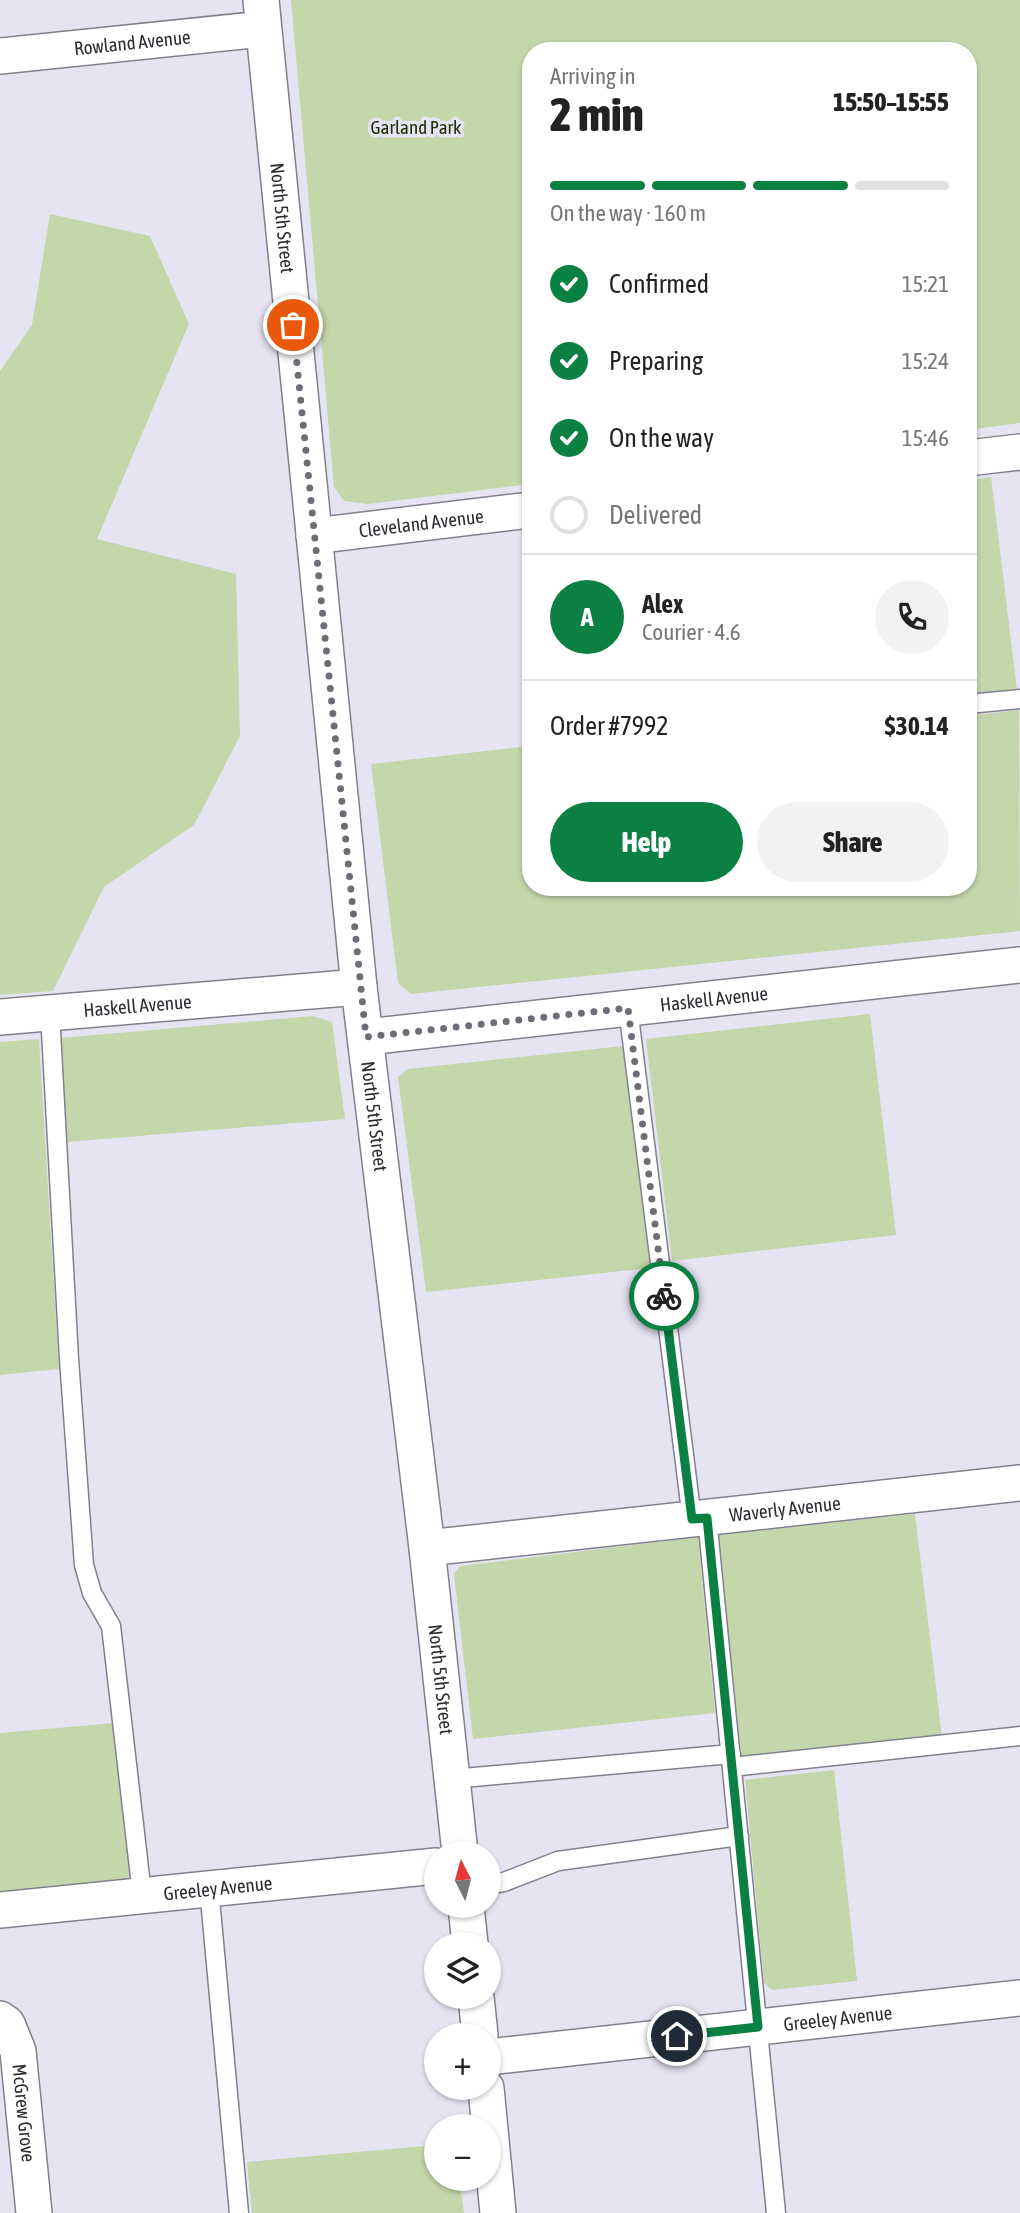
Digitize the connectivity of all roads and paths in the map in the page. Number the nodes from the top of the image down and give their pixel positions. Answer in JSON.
{"nodes":[{"id":1,"x":262,"y":15,"type":"edge"},
{"id":2,"x":0,"y":56,"type":"edge"},
{"id":3,"x":1020,"y":452,"type":"edge"},
{"id":4,"x":977,"y":457,"type":"edge"},
{"id":5,"x":522,"y":511,"type":"edge"},
{"id":6,"x":314,"y":536,"type":"junction"},
{"id":7,"x":1020,"y":699,"type":"edge"},
{"id":8,"x":977,"y":703,"type":"edge"},
{"id":9,"x":1020,"y":965,"type":"edge"},
{"id":10,"x":359,"y":987,"type":"junction"},
{"id":11,"x":628,"y":1008,"type":"junction"},
{"id":12,"x":50,"y":1013,"type":"junction"},
{"id":13,"x":0,"y":1017,"type":"edge"},
{"id":14,"x":366,"y":1037,"type":"junction"},
{"id":15,"x":1020,"y":1483,"type":"edge"},
{"id":16,"x":700,"y":1519,"type":"junction"},
{"id":17,"x":427,"y":1548,"type":"junction"},
{"id":18,"x":1020,"y":1737,"type":"edge"},
{"id":19,"x":731,"y":1760,"type":"junction"},
{"id":20,"x":452,"y":1779,"type":"junction"},
{"id":21,"x":739,"y":1836,"type":"junction"},
{"id":22,"x":459,"y":1841,"type":"edge"},
{"id":23,"x":424,"y":1867,"type":"edge"},
{"id":24,"x":501,"y":1883,"type":"edge"},
{"id":25,"x":209,"y":1888,"type":"junction"},
{"id":26,"x":142,"y":1894,"type":"junction"},
{"id":27,"x":0,"y":1909,"type":"edge"},
{"id":28,"x":1020,"y":1998,"type":"edge"},
{"id":29,"x":0,"y":2019,"type":"edge"},
{"id":30,"x":758,"y":2027,"type":"junction"},
{"id":31,"x":501,"y":2056,"type":"edge"},
{"id":32,"x":487,"y":2100,"type":"edge"},
{"id":33,"x":34,"y":2213,"type":"edge"},
{"id":34,"x":239,"y":2213,"type":"edge"},
{"id":35,"x":498,"y":2213,"type":"edge"},
{"id":36,"x":776,"y":2213,"type":"edge"}],
"edges":[{"from":1,"to":2,"type":"street","name":"Rowland Avenue"},
{"from":1,"to":6,"type":"street","name":"North 5th Street"},
{"from":3,"to":4,"type":"street"},
{"from":5,"to":6,"type":"street","name":"Cleveland Avenue"},
{"from":6,"to":10,"type":"street","name":"North 5th Street"},
{"from":7,"to":8,"type":"lane"},
{"from":9,"to":11,"type":"street","name":"Haskell Avenue"},
{"from":10,"to":12,"type":"street","name":"Haskell Avenue"},
{"from":10,"to":14,"type":"street","name":"North 5th Street"},
{"from":11,"to":14,"type":"street","name":"Haskell Avenue"},
{"from":11,"to":16,"type":"lane"},
{"from":12,"to":13,"type":"street","name":"Haskell Avenue"},
{"from":12,"to":26,"type":"lane"},
{"from":14,"to":17,"type":"street","name":"North 5th Street"},
{"from":15,"to":16,"type":"street","name":"Waverly Avenue"},
{"from":16,"to":17,"type":"street","name":"Waverly Avenue"},
{"from":16,"to":19,"type":"lane"},
{"from":17,"to":20,"type":"street","name":"North 5th Street"},
{"from":18,"to":19,"type":"lane"},
{"from":19,"to":20,"type":"lane"},
{"from":19,"to":21,"type":"lane"},
{"from":20,"to":22,"type":"street","name":"North 5th Street"},
{"from":21,"to":24,"type":"lane"},
{"from":21,"to":30,"type":"lane"},
{"from":23,"to":25,"type":"street","name":"Greeley Avenue"},
{"from":25,"to":26,"type":"street","name":"Greeley Avenue"},
{"from":25,"to":34,"type":"lane"},
{"from":26,"to":27,"type":"street","name":"Greeley Avenue"},
{"from":28,"to":30,"type":"street","name":"Greeley Avenue"},
{"from":29,"to":33,"type":"street","name":"McGrew Grove"},
{"from":30,"to":31,"type":"street","name":"Greeley Avenue"},
{"from":30,"to":36,"type":"lane"},
{"from":32,"to":35,"type":"street"}]}
